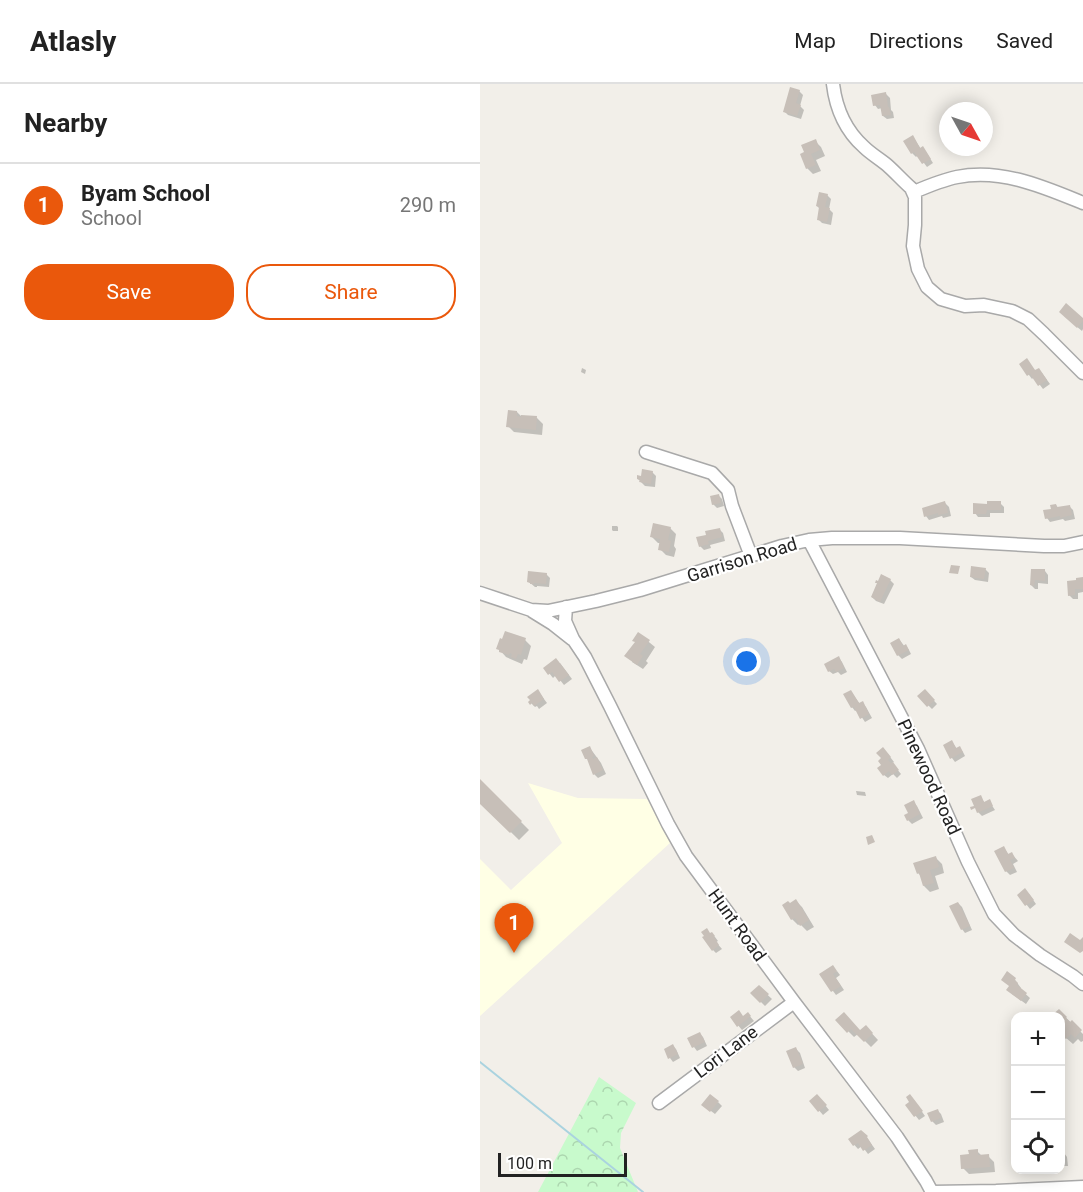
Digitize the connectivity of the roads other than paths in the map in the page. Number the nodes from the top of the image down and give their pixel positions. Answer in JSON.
{"nodes":[{"id":1,"x":833,"y":84,"type":"edge"},
{"id":2,"x":914,"y":192,"type":"junction"},
{"id":3,"x":1083,"y":203,"type":"edge"},
{"id":4,"x":1083,"y":373,"type":"edge"},
{"id":5,"x":646,"y":452,"type":"dead end"},
{"id":6,"x":809,"y":540,"type":"junction"},
{"id":7,"x":1083,"y":542,"type":"edge"},
{"id":8,"x":751,"y":556,"type":"junction"},
{"id":9,"x":480,"y":593,"type":"edge"},
{"id":10,"x":566,"y":607,"type":"junction"},
{"id":11,"x":531,"y":610,"type":"junction"},
{"id":12,"x":573,"y":639,"type":"junction"},
{"id":13,"x":1083,"y":984,"type":"edge"},
{"id":14,"x":794,"y":1002,"type":"junction"},
{"id":15,"x":658,"y":1103,"type":"dead end"},
{"id":16,"x":1083,"y":1186,"type":"edge"},
{"id":17,"x":932,"y":1192,"type":"edge"}],
"edges":[{"from":1,"to":2,"type":"street"},
{"from":2,"to":3,"type":"street"},
{"from":2,"to":4,"type":"street"},
{"from":5,"to":8,"type":"street"},
{"from":6,"to":7,"type":"street","name":"Garrison Road"},
{"from":6,"to":8,"type":"street","name":"Garrison Road"},
{"from":6,"to":13,"type":"street","name":"Pinewood Road"},
{"from":8,"to":10,"type":"street","name":"Garrison Road"},
{"from":9,"to":11,"type":"street","name":"Garrison Road"},
{"from":10,"to":11,"type":"street","name":"Garrison Road"},
{"from":10,"to":12,"type":"street","name":"Hunt Road"},
{"from":11,"to":12,"type":"street","name":"Hunt Road"},
{"from":12,"to":14,"type":"street","name":"Hunt Road"},
{"from":14,"to":15,"type":"street","name":"Lori Lane"},
{"from":14,"to":17,"type":"street","name":"Hunt Road"},
{"from":16,"to":17,"type":"street"}]}
